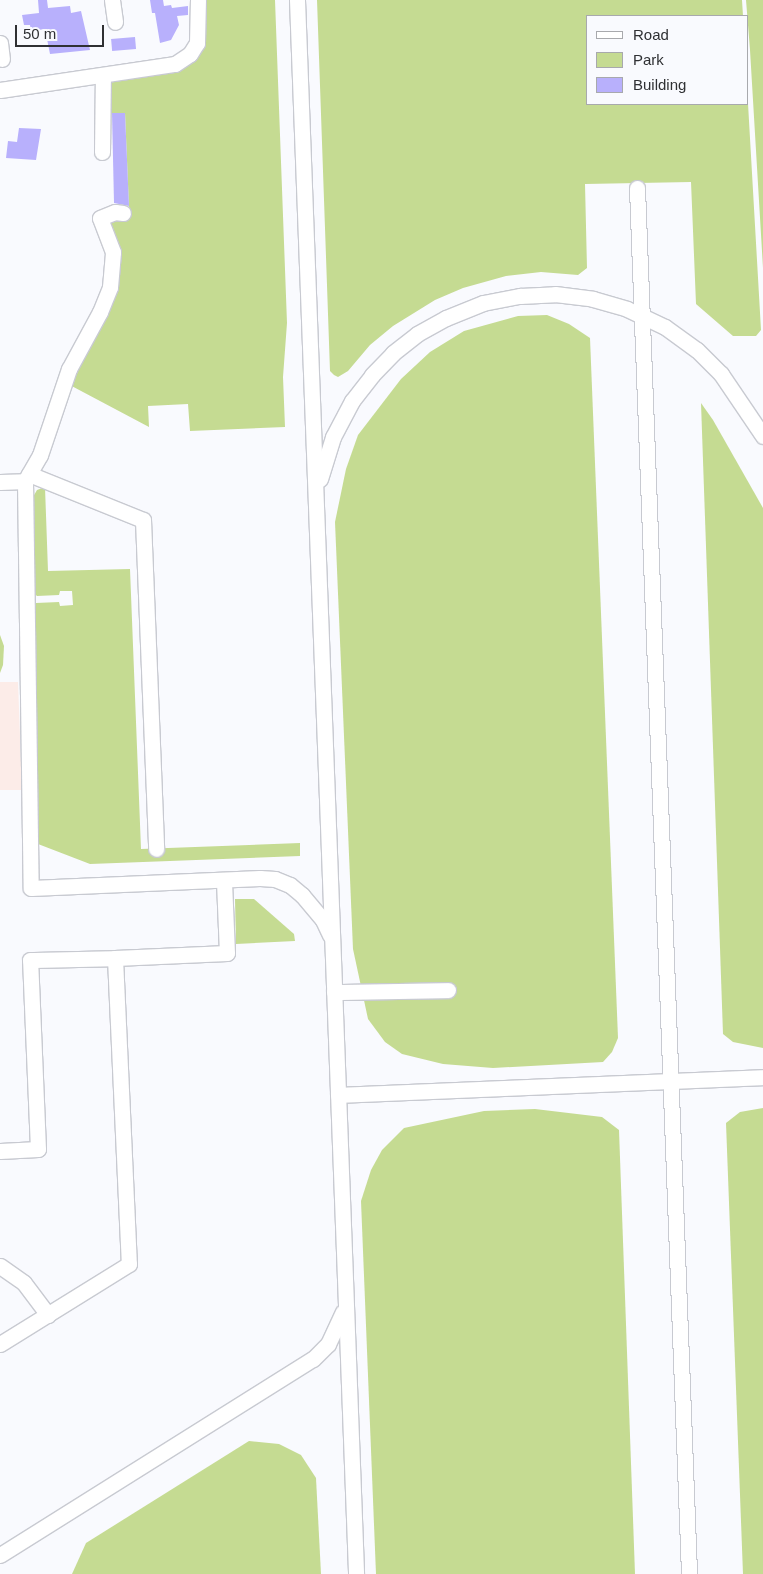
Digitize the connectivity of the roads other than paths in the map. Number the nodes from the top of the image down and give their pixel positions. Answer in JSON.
{"nodes":[{"id":1,"x":112,"y":0,"type":"edge"},
{"id":2,"x":198,"y":0,"type":"edge"},
{"id":3,"x":297,"y":0,"type":"edge"},
{"id":4,"x":115,"y":22,"type":"dead end"},
{"id":5,"x":0,"y":44,"type":"edge"},
{"id":6,"x":2,"y":59,"type":"dead end"},
{"id":7,"x":103,"y":75,"type":"junction"},
{"id":8,"x":0,"y":90,"type":"edge"},
{"id":9,"x":102,"y":152,"type":"dead end"},
{"id":10,"x":637,"y":188,"type":"dead end"},
{"id":11,"x":123,"y":213,"type":"dead end"},
{"id":12,"x":642,"y":315,"type":"junction"},
{"id":13,"x":763,"y":436,"type":"edge"},
{"id":14,"x":27,"y":478,"type":"junction"},
{"id":15,"x":0,"y":482,"type":"edge"},
{"id":16,"x":316,"y":508,"type":"junction"},
{"id":17,"x":156,"y":849,"type":"dead end"},
{"id":18,"x":224,"y":880,"type":"junction"},
{"id":19,"x":332,"y":948,"type":"junction"},
{"id":20,"x":115,"y":958,"type":"junction"},
{"id":21,"x":448,"y":990,"type":"dead end"},
{"id":22,"x":334,"y":992,"type":"junction"},
{"id":23,"x":763,"y":1077,"type":"edge"},
{"id":24,"x":671,"y":1081,"type":"junction"},
{"id":25,"x":338,"y":1095,"type":"junction"},
{"id":26,"x":0,"y":1151,"type":"edge"},
{"id":27,"x":0,"y":1266,"type":"edge"},
{"id":28,"x":345,"y":1298,"type":"junction"},
{"id":29,"x":48,"y":1314,"type":"junction"},
{"id":30,"x":0,"y":1344,"type":"edge"},
{"id":31,"x":0,"y":1555,"type":"edge"},
{"id":32,"x":356,"y":1574,"type":"edge"},
{"id":33,"x":689,"y":1574,"type":"edge"}],
"edges":[{"from":1,"to":4,"type":"lane"},
{"from":2,"to":7,"type":"lane"},
{"from":3,"to":16,"type":"lane"},
{"from":5,"to":6,"type":"lane"},
{"from":7,"to":8,"type":"lane"},
{"from":7,"to":9,"type":"lane"},
{"from":10,"to":12,"type":"lane"},
{"from":11,"to":14,"type":"lane"},
{"from":12,"to":13,"type":"lane"},
{"from":12,"to":16,"type":"lane"},
{"from":12,"to":24,"type":"lane"},
{"from":14,"to":15,"type":"lane"},
{"from":14,"to":17,"type":"lane"},
{"from":14,"to":18,"type":"lane"},
{"from":16,"to":19,"type":"lane"},
{"from":18,"to":19,"type":"lane"},
{"from":18,"to":20,"type":"lane"},
{"from":19,"to":22,"type":"lane"},
{"from":20,"to":26,"type":"lane"},
{"from":20,"to":29,"type":"lane"},
{"from":21,"to":22,"type":"lane"},
{"from":22,"to":25,"type":"lane"},
{"from":23,"to":24,"type":"lane"},
{"from":24,"to":25,"type":"lane"},
{"from":24,"to":33,"type":"lane"},
{"from":25,"to":28,"type":"lane"},
{"from":27,"to":29,"type":"lane"},
{"from":28,"to":31,"type":"lane"},
{"from":28,"to":32,"type":"lane"},
{"from":29,"to":30,"type":"lane"}]}
